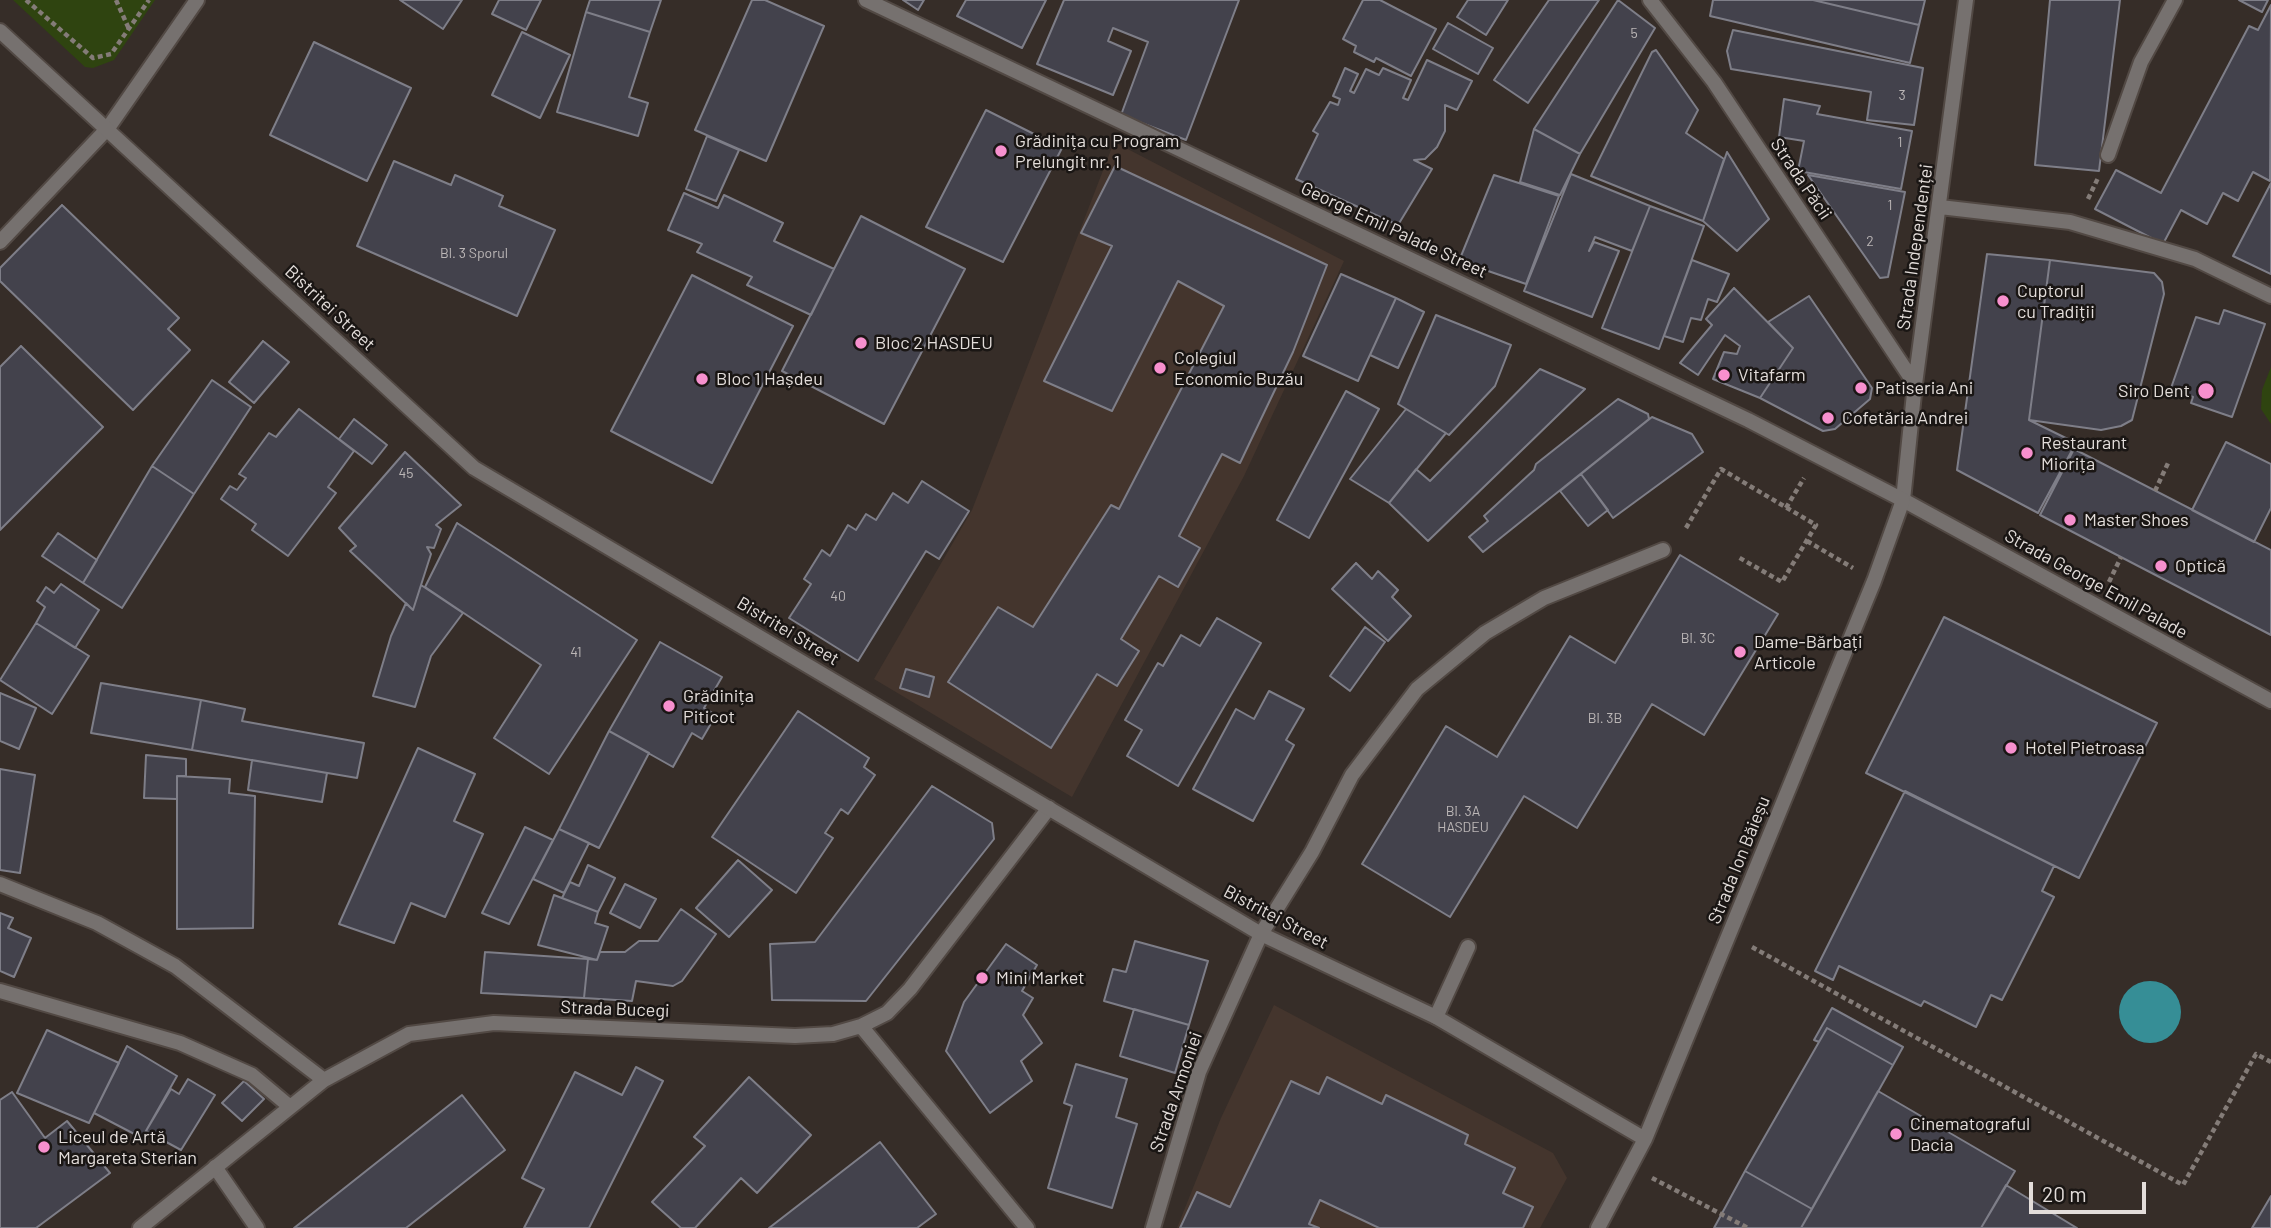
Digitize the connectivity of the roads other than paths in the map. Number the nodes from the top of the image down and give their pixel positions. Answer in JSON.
{"nodes":[{"id":1,"x":197,"y":0,"type":"edge"},
{"id":2,"x":866,"y":0,"type":"edge"},
{"id":3,"x":1650,"y":0,"type":"edge"},
{"id":4,"x":1966,"y":0,"type":"edge"},
{"id":5,"x":2175,"y":0,"type":"edge"},
{"id":6,"x":0,"y":31,"type":"edge"},
{"id":7,"x":108,"y":128,"type":"junction"},
{"id":8,"x":2108,"y":155,"type":"road end"},
{"id":9,"x":1940,"y":207,"type":"junction"},
{"id":10,"x":0,"y":242,"type":"edge"},
{"id":11,"x":2271,"y":296,"type":"edge"},
{"id":12,"x":1915,"y":384,"type":"junction"},
{"id":13,"x":1903,"y":500,"type":"junction"},
{"id":14,"x":1663,"y":550,"type":"dead end"},
{"id":15,"x":2271,"y":701,"type":"edge"},
{"id":16,"x":1049,"y":808,"type":"junction"},
{"id":17,"x":0,"y":884,"type":"edge"},
{"id":18,"x":1261,"y":934,"type":"junction"},
{"id":19,"x":1468,"y":947,"type":"dead end"},
{"id":20,"x":0,"y":991,"type":"edge"},
{"id":21,"x":1436,"y":1017,"type":"junction"},
{"id":22,"x":861,"y":1026,"type":"junction"},
{"id":23,"x":324,"y":1080,"type":"junction"},
{"id":24,"x":289,"y":1106,"type":"junction"},
{"id":25,"x":1645,"y":1139,"type":"junction"},
{"id":26,"x":215,"y":1167,"type":"junction"},
{"id":27,"x":140,"y":1228,"type":"edge"},
{"id":28,"x":257,"y":1228,"type":"edge"},
{"id":29,"x":1027,"y":1228,"type":"edge"},
{"id":30,"x":1153,"y":1228,"type":"edge"},
{"id":31,"x":1598,"y":1228,"type":"edge"}],
"edges":[{"from":1,"to":7,"type":"street"},
{"from":2,"to":13,"type":"street","name":"George Emil Palade Street"},
{"from":3,"to":12,"type":"street","name":"Strada Păcii"},
{"from":4,"to":9,"type":"street","name":"Strada Independenței"},
{"from":5,"to":8,"type":"street"},
{"from":6,"to":7,"type":"street","name":"Bistritei Street"},
{"from":7,"to":10,"type":"street"},
{"from":7,"to":16,"type":"street","name":"Bistritei Street"},
{"from":9,"to":11,"type":"street"},
{"from":9,"to":12,"type":"street","name":"Strada Independenței"},
{"from":12,"to":13,"type":"street","name":"Strada Independenței"},
{"from":13,"to":15,"type":"street","name":"Strada George Emil Palade"},
{"from":13,"to":25,"type":"street","name":"Strada Ion Băieșu"},
{"from":14,"to":18,"type":"street","name":"Strada Armoniei"},
{"from":16,"to":18,"type":"street","name":"Bistritei Street"},
{"from":16,"to":22,"type":"street","name":"Strada Bucegi"},
{"from":17,"to":23,"type":"street"},
{"from":18,"to":21,"type":"street","name":"Bistritei Street"},
{"from":18,"to":30,"type":"street","name":"Strada Armoniei"},
{"from":19,"to":21,"type":"street"},
{"from":20,"to":24,"type":"street"},
{"from":21,"to":25,"type":"street","name":"Bistritei Street"},
{"from":22,"to":23,"type":"street","name":"Strada Bucegi"},
{"from":22,"to":29,"type":"street"},
{"from":23,"to":24,"type":"street","name":"Strada Bucegi"},
{"from":24,"to":26,"type":"street","name":"Strada Bucegi"},
{"from":25,"to":31,"type":"street","name":"Strada Ion Băieșu"},
{"from":26,"to":27,"type":"street","name":"Strada Bucegi"},
{"from":26,"to":28,"type":"street"}]}
